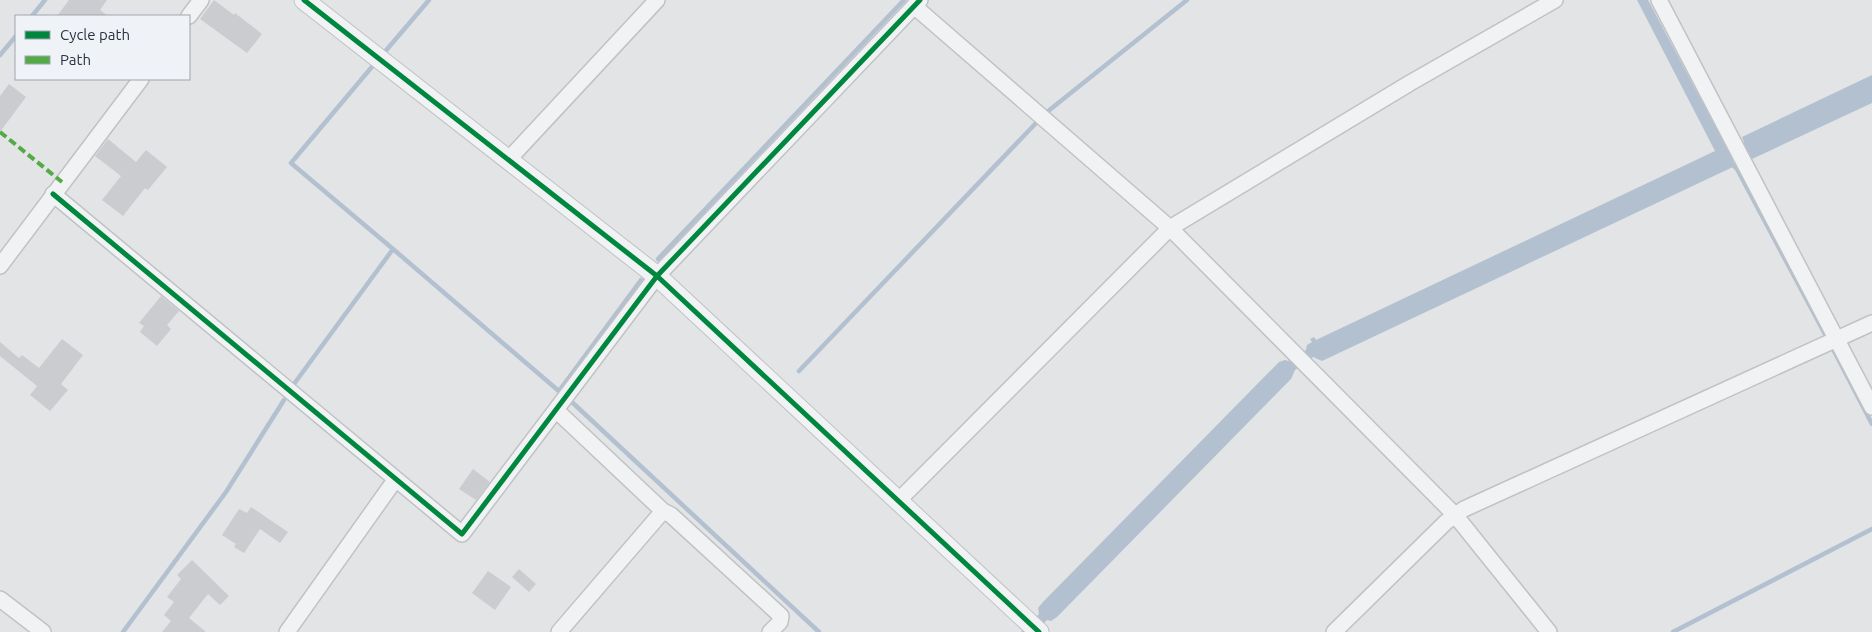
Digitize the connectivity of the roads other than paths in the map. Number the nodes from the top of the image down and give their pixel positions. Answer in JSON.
{"nodes":[{"id":1,"x":201,"y":0,"type":"edge"},
{"id":2,"x":304,"y":0,"type":"edge"},
{"id":3,"x":656,"y":0,"type":"edge"},
{"id":4,"x":1555,"y":0,"type":"edge"},
{"id":5,"x":1659,"y":0,"type":"edge"},
{"id":6,"x":917,"y":3,"type":"edge"},
{"id":7,"x":190,"y":15,"type":"edge"},
{"id":8,"x":140,"y":80,"type":"edge"},
{"id":9,"x":509,"y":159,"type":"junction"},
{"id":10,"x":53,"y":194,"type":"junction"},
{"id":11,"x":1170,"y":228,"type":"junction"},
{"id":12,"x":0,"y":266,"type":"edge"},
{"id":13,"x":657,"y":276,"type":"junction"},
{"id":14,"x":1872,"y":324,"type":"edge"},
{"id":15,"x":1836,"y":340,"type":"junction"},
{"id":16,"x":564,"y":401,"type":"junction"},
{"id":17,"x":1872,"y":407,"type":"edge"},
{"id":18,"x":396,"y":480,"type":"junction"},
{"id":19,"x":898,"y":501,"type":"junction"},
{"id":20,"x":663,"y":511,"type":"junction"},
{"id":21,"x":1455,"y":515,"type":"junction"},
{"id":22,"x":0,"y":599,"type":"edge"},
{"id":23,"x":44,"y":632,"type":"edge"},
{"id":24,"x":287,"y":632,"type":"edge"},
{"id":25,"x":559,"y":632,"type":"edge"},
{"id":26,"x":770,"y":632,"type":"edge"},
{"id":27,"x":1039,"y":632,"type":"edge"},
{"id":28,"x":1334,"y":632,"type":"edge"},
{"id":29,"x":1548,"y":632,"type":"edge"}],
"edges":[{"from":1,"to":7,"type":"street"},
{"from":2,"to":9,"type":"street"},
{"from":3,"to":9,"type":"street"},
{"from":4,"to":11,"type":"street"},
{"from":5,"to":15,"type":"street"},
{"from":6,"to":11,"type":"street"},
{"from":6,"to":13,"type":"street"},
{"from":8,"to":10,"type":"street"},
{"from":9,"to":13,"type":"street"},
{"from":10,"to":12,"type":"street"},
{"from":10,"to":18,"type":"street"},
{"from":11,"to":19,"type":"street"},
{"from":11,"to":21,"type":"street"},
{"from":13,"to":16,"type":"street"},
{"from":13,"to":19,"type":"street"},
{"from":14,"to":15,"type":"street"},
{"from":15,"to":17,"type":"street"},
{"from":15,"to":21,"type":"street"},
{"from":16,"to":18,"type":"street"},
{"from":16,"to":20,"type":"street"},
{"from":18,"to":24,"type":"street"},
{"from":19,"to":27,"type":"street"},
{"from":20,"to":25,"type":"street"},
{"from":20,"to":26,"type":"street"},
{"from":21,"to":28,"type":"street"},
{"from":21,"to":29,"type":"street"},
{"from":22,"to":23,"type":"street"}]}
